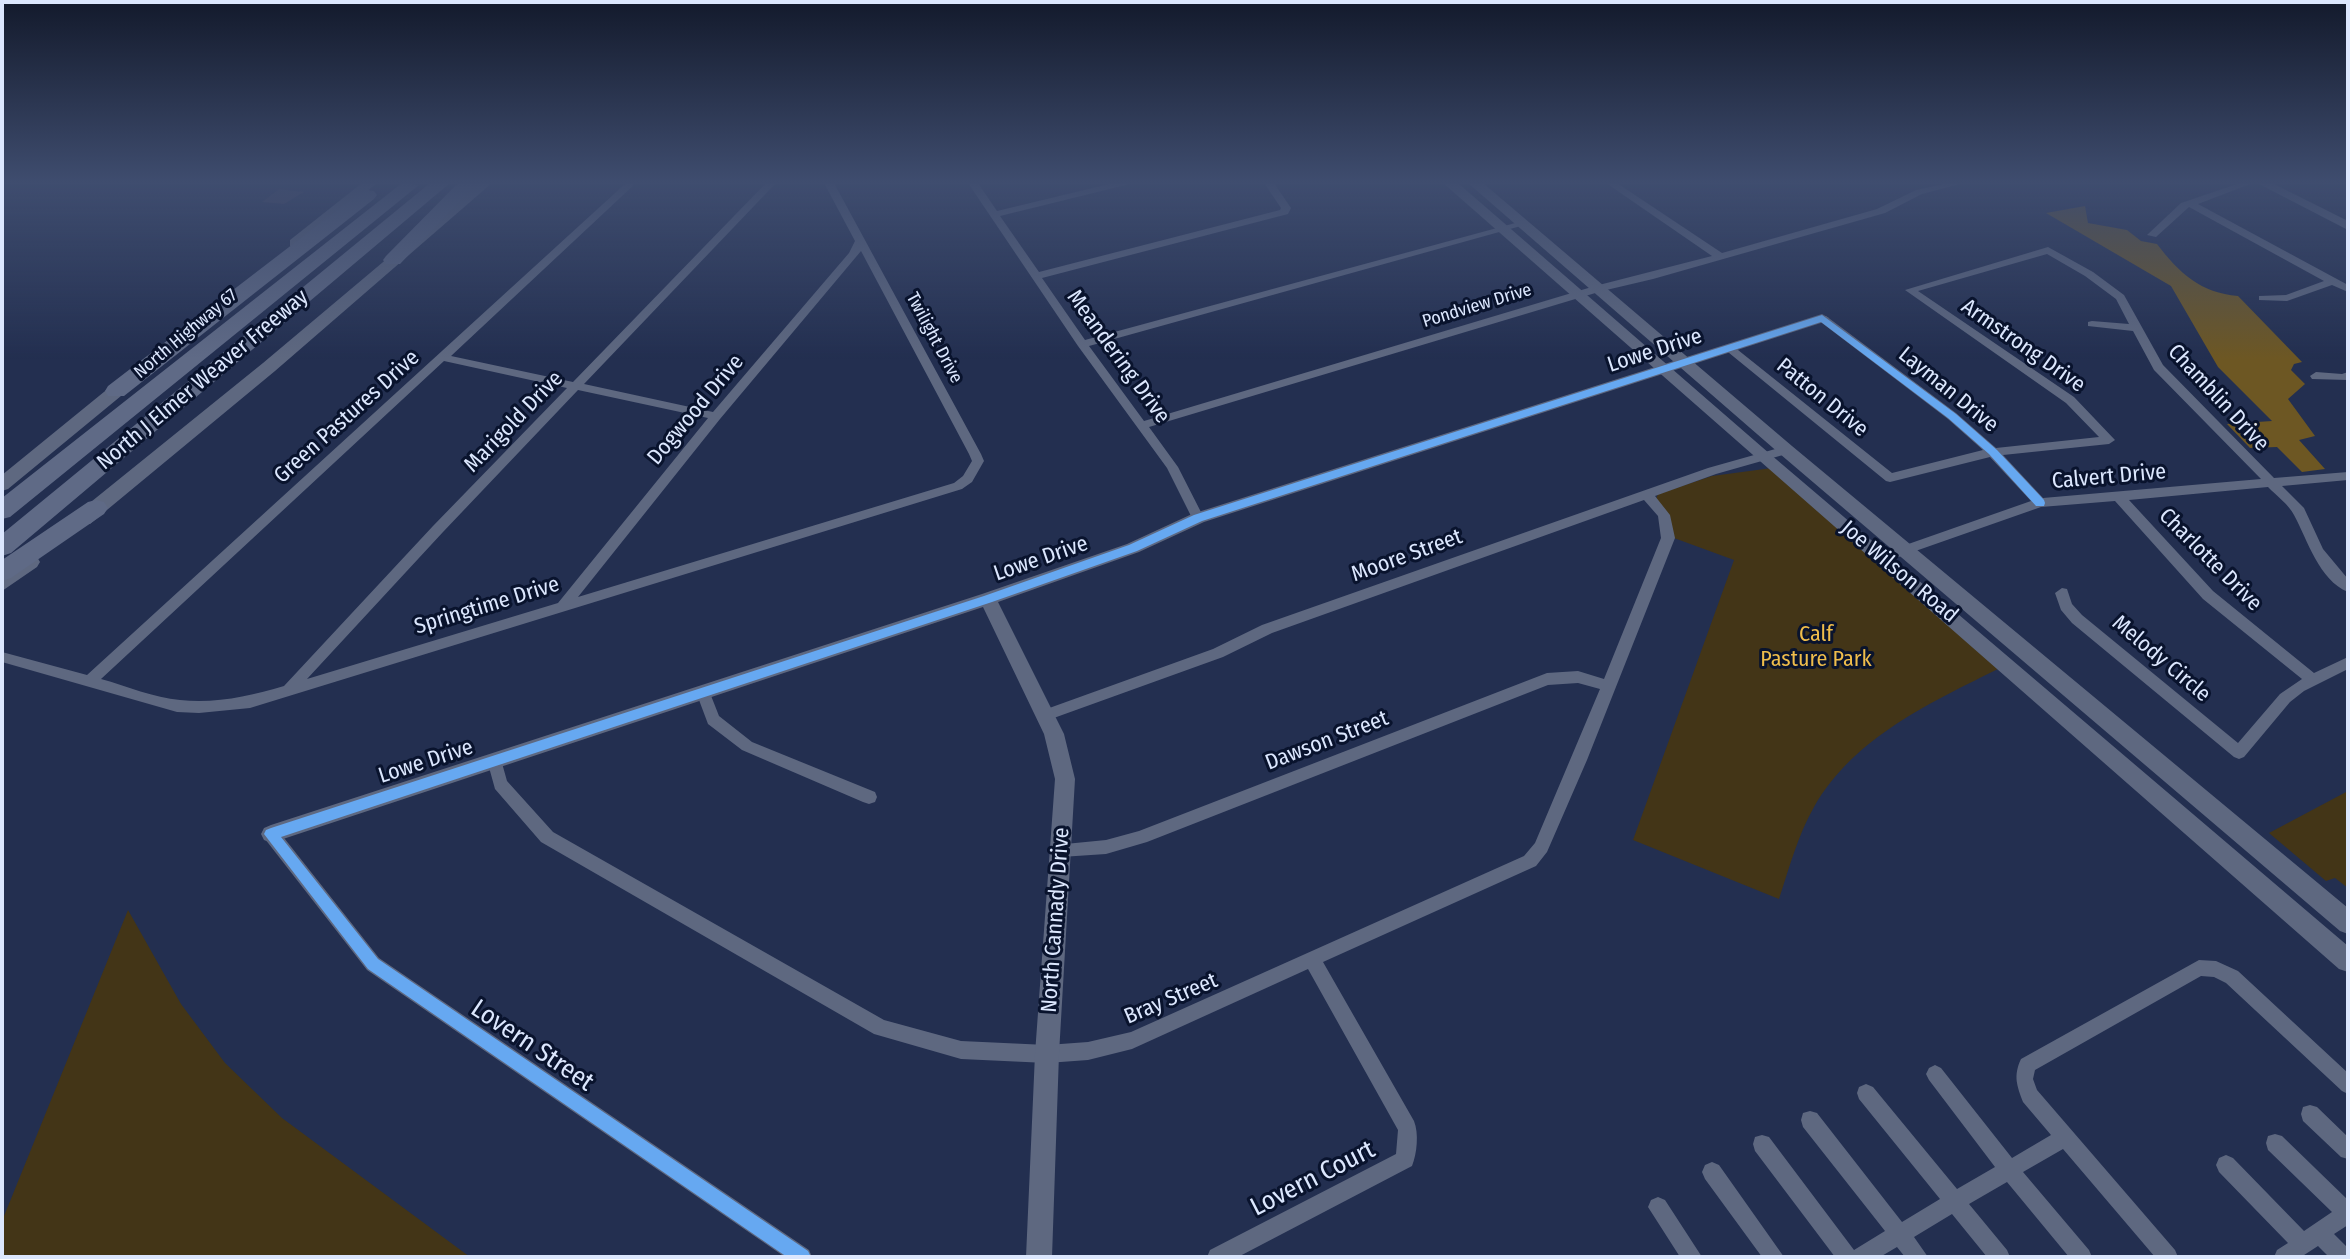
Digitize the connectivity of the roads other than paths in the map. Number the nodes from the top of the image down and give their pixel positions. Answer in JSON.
{"nodes":[{"id":1,"x":860,"y":241,"type":"joint"},
{"id":2,"x":298,"y":242,"type":"edge"},
{"id":3,"x":308,"y":242,"type":"edge"},
{"id":4,"x":339,"y":242,"type":"edge"},
{"id":5,"x":370,"y":242,"type":"edge"},
{"id":6,"x":411,"y":242,"type":"edge"},
{"id":7,"x":415,"y":242,"type":"edge"},
{"id":8,"x":567,"y":242,"type":"edge"},
{"id":9,"x":714,"y":242,"type":"edge"},
{"id":10,"x":1013,"y":242,"type":"edge"},
{"id":11,"x":1169,"y":242,"type":"edge"},
{"id":12,"x":1458,"y":242,"type":"edge"},
{"id":13,"x":1517,"y":242,"type":"edge"},
{"id":14,"x":1544,"y":242,"type":"edge"},
{"id":15,"x":1698,"y":242,"type":"edge"},
{"id":16,"x":1767,"y":242,"type":"edge"},
{"id":17,"x":2261,"y":242,"type":"edge"},
{"id":18,"x":1718,"y":255,"type":"junction"},
{"id":19,"x":393,"y":260,"type":"junction"},
{"id":20,"x":1036,"y":276,"type":"junction"},
{"id":21,"x":2333,"y":281,"type":"junction"},
{"id":22,"x":1599,"y":288,"type":"junction"},
{"id":23,"x":2348,"y":289,"type":"edge"},
{"id":24,"x":1910,"y":290,"type":"joint"},
{"id":25,"x":1578,"y":294,"type":"junction"},
{"id":26,"x":2263,"y":298,"type":"dead end"},
{"id":27,"x":1822,"y":318,"type":"joint"},
{"id":28,"x":2092,"y":324,"type":"dead end"},
{"id":29,"x":2134,"y":328,"type":"junction"},
{"id":30,"x":1082,"y":344,"type":"junction"},
{"id":31,"x":1729,"y":348,"type":"junction"},
{"id":32,"x":441,"y":357,"type":"junction"},
{"id":33,"x":1684,"y":363,"type":"junction"},
{"id":34,"x":1663,"y":370,"type":"junction"},
{"id":35,"x":2316,"y":376,"type":"dead end"},
{"id":36,"x":2348,"y":376,"type":"edge"},
{"id":37,"x":575,"y":386,"type":"junction"},
{"id":38,"x":116,"y":391,"type":"junction"},
{"id":39,"x":716,"y":416,"type":"junction"},
{"id":40,"x":1144,"y":425,"type":"junction"},
{"id":41,"x":1786,"y":450,"type":"junction"},
{"id":42,"x":1993,"y":452,"type":"junction"},
{"id":43,"x":1764,"y":458,"type":"junction"},
{"id":44,"x":975,"y":470,"type":"joint"},
{"id":45,"x":2348,"y":476,"type":"edge"},
{"id":46,"x":2270,"y":482,"type":"junction"},
{"id":47,"x":2,"y":485,"type":"edge"},
{"id":48,"x":1646,"y":494,"type":"junction"},
{"id":49,"x":2118,"y":496,"type":"junction"},
{"id":50,"x":2040,"y":503,"type":"junction"},
{"id":51,"x":96,"y":508,"type":"junction"},
{"id":52,"x":2,"y":511,"type":"edge"},
{"id":53,"x":1198,"y":518,"type":"junction"},
{"id":54,"x":2,"y":547,"type":"edge"},
{"id":55,"x":1906,"y":550,"type":"junction"},
{"id":56,"x":1882,"y":558,"type":"junction"},
{"id":57,"x":2,"y":572,"type":"edge"},
{"id":58,"x":2,"y":584,"type":"edge"},
{"id":59,"x":2348,"y":587,"type":"edge"},
{"id":60,"x":2062,"y":593,"type":"dead end"},
{"id":61,"x":988,"y":599,"type":"junction"},
{"id":62,"x":563,"y":606,"type":"junction"},
{"id":63,"x":2,"y":657,"type":"edge"},
{"id":64,"x":2348,"y":663,"type":"edge"},
{"id":65,"x":2313,"y":680,"type":"junction"},
{"id":66,"x":90,"y":681,"type":"junction"},
{"id":67,"x":1607,"y":685,"type":"junction"},
{"id":68,"x":288,"y":691,"type":"junction"},
{"id":69,"x":703,"y":692,"type":"junction"},
{"id":70,"x":1046,"y":715,"type":"junction"},
{"id":71,"x":495,"y":760,"type":"junction"},
{"id":72,"x":869,"y":797,"type":"dead end"},
{"id":73,"x":271,"y":834,"type":"joint"},
{"id":74,"x":1061,"y":850,"type":"junction"},
{"id":75,"x":2348,"y":923,"type":"edge"},
{"id":76,"x":1313,"y":961,"type":"junction"},
{"id":77,"x":2348,"y":961,"type":"edge"},
{"id":78,"x":1047,"y":1054,"type":"junction"},
{"id":79,"x":1935,"y":1074,"type":"dead end"},
{"id":80,"x":2348,"y":1085,"type":"edge"},
{"id":81,"x":1866,"y":1093,"type":"dead end"},
{"id":82,"x":2310,"y":1114,"type":"dead end"},
{"id":83,"x":1810,"y":1120,"type":"dead end"},
{"id":84,"x":2065,"y":1137,"type":"junction"},
{"id":85,"x":2275,"y":1143,"type":"dead end"},
{"id":86,"x":1762,"y":1144,"type":"dead end"},
{"id":87,"x":2348,"y":1150,"type":"edge"},
{"id":88,"x":2226,"y":1165,"type":"dead end"},
{"id":89,"x":2009,"y":1170,"type":"junction"},
{"id":90,"x":1712,"y":1172,"type":"dead end"},
{"id":91,"x":1955,"y":1202,"type":"junction"},
{"id":92,"x":1658,"y":1207,"type":"dead end"},
{"id":93,"x":2348,"y":1213,"type":"edge"},
{"id":94,"x":1900,"y":1234,"type":"junction"},
{"id":95,"x":2311,"y":1238,"type":"junction"},
{"id":96,"x":802,"y":1257,"type":"edge"},
{"id":97,"x":1039,"y":1257,"type":"edge"},
{"id":98,"x":1217,"y":1257,"type":"edge"},
{"id":99,"x":1692,"y":1257,"type":"edge"},
{"id":100,"x":1774,"y":1257,"type":"edge"},
{"id":101,"x":1847,"y":1257,"type":"edge"},
{"id":102,"x":1861,"y":1257,"type":"edge"},
{"id":103,"x":1918,"y":1257,"type":"edge"},
{"id":104,"x":2000,"y":1257,"type":"edge"},
{"id":105,"x":2082,"y":1257,"type":"edge"},
{"id":106,"x":2168,"y":1257,"type":"edge"},
{"id":107,"x":2284,"y":1257,"type":"edge"},
{"id":108,"x":2343,"y":1257,"type":"edge"}],
"edges":[{"from":1,"to":39,"type":"street","name":"Dogwood Drive"},
{"from":1,"to":44,"type":"street","name":"Twilight Drive"},
{"from":2,"to":38,"type":"main road","name":"North Highway 67"},
{"from":3,"to":38,"type":"highway"},
{"from":4,"to":52,"type":"highway","name":"North J Elmer Weaver Freeway"},
{"from":5,"to":54,"type":"highway","name":"North J Elmer Weaver Freeway"},
{"from":6,"to":19,"type":"highway"},
{"from":7,"to":19,"type":"main road"},
{"from":8,"to":32,"type":"street","name":"Green Pastures Drive"},
{"from":9,"to":37,"type":"street","name":"Marigold Drive"},
{"from":10,"to":20,"type":"street","name":"Meandering Drive"},
{"from":11,"to":20,"type":"street"},
{"from":12,"to":30,"type":"street"},
{"from":13,"to":25,"type":"main road","name":"Joe Wilson Road"},
{"from":14,"to":22,"type":"main road","name":"Joe Wilson Road"},
{"from":15,"to":18,"type":"street"},
{"from":16,"to":18,"type":"street","name":"Pondview Drive"},
{"from":17,"to":21,"type":"street"},
{"from":18,"to":22,"type":"street","name":"Pondview Drive"},
{"from":19,"to":51,"type":"main road"},
{"from":20,"to":30,"type":"street","name":"Meandering Drive"},
{"from":21,"to":23,"type":"street"},
{"from":21,"to":26,"type":"street"},
{"from":22,"to":25,"type":"street","name":"Pondview Drive"},
{"from":22,"to":33,"type":"main road","name":"Joe Wilson Road"},
{"from":24,"to":29,"type":"street","name":"Chamblin Drive"},
{"from":24,"to":42,"type":"street","name":"Armstrong Drive"},
{"from":25,"to":34,"type":"main road","name":"Joe Wilson Road"},
{"from":25,"to":40,"type":"street","name":"Pondview Drive"},
{"from":27,"to":31,"type":"street","name":"Lowe Drive"},
{"from":27,"to":42,"type":"street","name":"Layman Drive"},
{"from":28,"to":29,"type":"street"},
{"from":29,"to":46,"type":"street","name":"Chamblin Drive"},
{"from":30,"to":40,"type":"street","name":"Meandering Drive"},
{"from":31,"to":33,"type":"street","name":"Lowe Drive"},
{"from":31,"to":42,"type":"street","name":"Patton Drive"},
{"from":32,"to":37,"type":"street"},
{"from":32,"to":66,"type":"street","name":"Green Pastures Drive"},
{"from":33,"to":34,"type":"street","name":"Lowe Drive"},
{"from":33,"to":41,"type":"main road","name":"Joe Wilson Road"},
{"from":34,"to":43,"type":"main road","name":"Joe Wilson Road"},
{"from":34,"to":53,"type":"street","name":"Lowe Drive"},
{"from":35,"to":36,"type":"street"},
{"from":37,"to":39,"type":"street"},
{"from":37,"to":68,"type":"street","name":"Marigold Drive"},
{"from":38,"to":47,"type":"main road","name":"North Highway 67"},
{"from":39,"to":62,"type":"street","name":"Dogwood Drive"},
{"from":40,"to":53,"type":"street","name":"Meandering Drive"},
{"from":41,"to":43,"type":"street","name":"Moore Street"},
{"from":41,"to":55,"type":"main road","name":"Joe Wilson Road"},
{"from":42,"to":50,"type":"street","name":"Layman Drive"},
{"from":43,"to":48,"type":"street","name":"Moore Street"},
{"from":43,"to":56,"type":"main road","name":"Joe Wilson Road"},
{"from":44,"to":62,"type":"street","name":"Springtime Drive"},
{"from":45,"to":46,"type":"street","name":"Calvert Drive"},
{"from":46,"to":49,"type":"street","name":"Calvert Drive"},
{"from":46,"to":59,"type":"street","name":"Chamblin Drive"},
{"from":48,"to":67,"type":"street","name":"Bray Street"},
{"from":48,"to":70,"type":"street","name":"Moore Street"},
{"from":49,"to":50,"type":"street","name":"Calvert Drive"},
{"from":49,"to":65,"type":"street","name":"Charlotte Drive"},
{"from":50,"to":55,"type":"street","name":"Calvert Drive"},
{"from":51,"to":57,"type":"highway"},
{"from":51,"to":58,"type":"main road"},
{"from":53,"to":61,"type":"street","name":"Lowe Drive"},
{"from":55,"to":56,"type":"street","name":"Calvert Drive"},
{"from":55,"to":75,"type":"main road","name":"Joe Wilson Road"},
{"from":56,"to":77,"type":"main road","name":"Joe Wilson Road"},
{"from":60,"to":65,"type":"street","name":"Melody Circle"},
{"from":61,"to":69,"type":"street","name":"Lowe Drive"},
{"from":61,"to":70,"type":"street","name":"North Cannady Drive"},
{"from":62,"to":68,"type":"street","name":"Springtime Drive"},
{"from":63,"to":66,"type":"street","name":"Springtime Drive"},
{"from":64,"to":65,"type":"street"},
{"from":66,"to":68,"type":"street","name":"Springtime Drive"},
{"from":67,"to":74,"type":"street","name":"Dawson Street"},
{"from":67,"to":76,"type":"street","name":"Bray Street"},
{"from":69,"to":71,"type":"street","name":"Lowe Drive"},
{"from":69,"to":72,"type":"street"},
{"from":70,"to":74,"type":"street","name":"North Cannady Drive"},
{"from":71,"to":73,"type":"street","name":"Lowe Drive"},
{"from":71,"to":78,"type":"street","name":"Bray Street"},
{"from":73,"to":96,"type":"street","name":"Lovern Street"},
{"from":74,"to":78,"type":"street","name":"North Cannady Drive"},
{"from":76,"to":78,"type":"street","name":"Bray Street"},
{"from":76,"to":98,"type":"street","name":"Lovern Court"},
{"from":78,"to":97,"type":"street","name":"North Cannady Drive"},
{"from":79,"to":89,"type":"street"},
{"from":80,"to":84,"type":"street"},
{"from":81,"to":91,"type":"street"},
{"from":82,"to":87,"type":"street"},
{"from":83,"to":94,"type":"street"},
{"from":84,"to":89,"type":"street"},
{"from":84,"to":106,"type":"street"},
{"from":85,"to":93,"type":"street"},
{"from":86,"to":101,"type":"street"},
{"from":88,"to":95,"type":"street"},
{"from":89,"to":91,"type":"street"},
{"from":89,"to":105,"type":"street"},
{"from":90,"to":100,"type":"street"},
{"from":91,"to":94,"type":"street"},
{"from":91,"to":104,"type":"street"},
{"from":92,"to":99,"type":"street"},
{"from":93,"to":95,"type":"street"},
{"from":94,"to":102,"type":"street"},
{"from":94,"to":103,"type":"street"},
{"from":95,"to":107,"type":"street"},
{"from":95,"to":108,"type":"street"}]}
